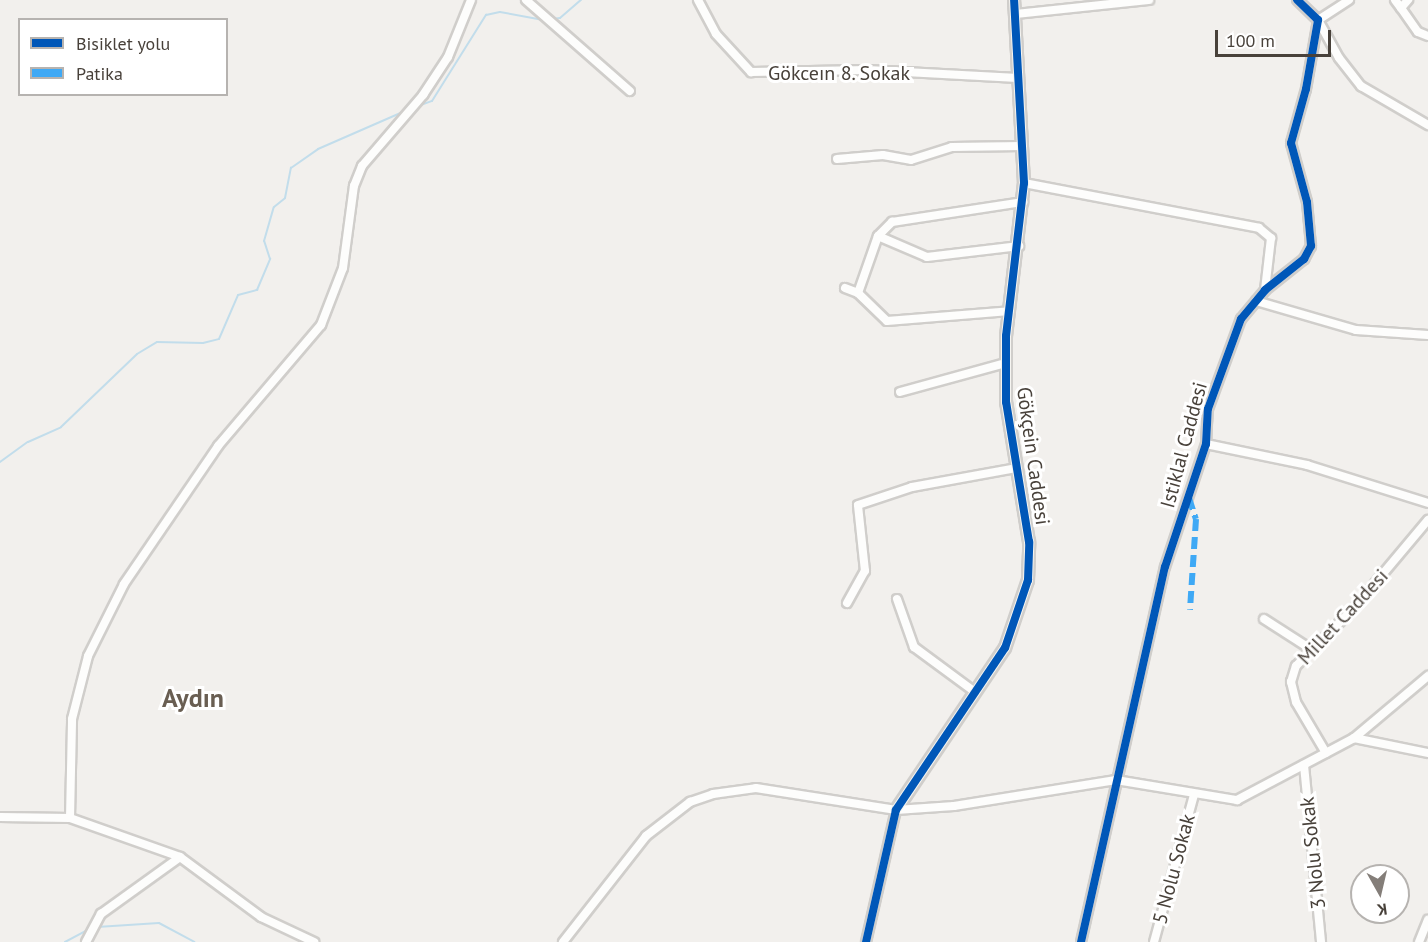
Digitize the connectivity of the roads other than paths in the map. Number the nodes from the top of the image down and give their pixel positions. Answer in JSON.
{"nodes":[{"id":1,"x":471,"y":0,"type":"edge"},
{"id":2,"x":526,"y":0,"type":"edge"},
{"id":3,"x":698,"y":0,"type":"edge"},
{"id":4,"x":1014,"y":0,"type":"edge"},
{"id":5,"x":1149,"y":0,"type":"edge"},
{"id":6,"x":1297,"y":0,"type":"edge"},
{"id":7,"x":1349,"y":0,"type":"edge"},
{"id":8,"x":1395,"y":0,"type":"edge"},
{"id":9,"x":1408,"y":0,"type":"edge"},
{"id":10,"x":1401,"y":8,"type":"junction"},
{"id":11,"x":1015,"y":14,"type":"junction"},
{"id":12,"x":1318,"y":20,"type":"junction"},
{"id":13,"x":1428,"y":36,"type":"edge"},
{"id":14,"x":1018,"y":78,"type":"junction"},
{"id":15,"x":630,"y":91,"type":"dead end"},
{"id":16,"x":1428,"y":124,"type":"edge"},
{"id":17,"x":1022,"y":146,"type":"junction"},
{"id":18,"x":837,"y":159,"type":"dead end"},
{"id":19,"x":1024,"y":183,"type":"junction"},
{"id":20,"x":1023,"y":202,"type":"junction"},
{"id":21,"x":878,"y":236,"type":"junction"},
{"id":22,"x":1019,"y":246,"type":"junction"},
{"id":23,"x":845,"y":288,"type":"dead end"},
{"id":24,"x":1264,"y":290,"type":"junction"},
{"id":25,"x":858,"y":293,"type":"junction"},
{"id":26,"x":1256,"y":301,"type":"junction"},
{"id":27,"x":1010,"y":311,"type":"junction"},
{"id":28,"x":1428,"y":335,"type":"edge"},
{"id":29,"x":1006,"y":363,"type":"junction"},
{"id":30,"x":900,"y":392,"type":"dead end"},
{"id":31,"x":1206,"y":444,"type":"junction"},
{"id":32,"x":1017,"y":468,"type":"junction"},
{"id":33,"x":1428,"y":503,"type":"edge"},
{"id":34,"x":1428,"y":520,"type":"edge"},
{"id":35,"x":897,"y":599,"type":"dead end"},
{"id":36,"x":847,"y":603,"type":"dead end"},
{"id":37,"x":1264,"y":619,"type":"dead end"},
{"id":38,"x":1309,"y":648,"type":"junction"},
{"id":39,"x":1428,"y":676,"type":"edge"},
{"id":40,"x":975,"y":692,"type":"junction"},
{"id":41,"x":1354,"y":738,"type":"junction"},
{"id":42,"x":1326,"y":753,"type":"junction"},
{"id":43,"x":1428,"y":753,"type":"edge"},
{"id":44,"x":1304,"y":765,"type":"junction"},
{"id":45,"x":1116,"y":780,"type":"junction"},
{"id":46,"x":1194,"y":795,"type":"junction"},
{"id":47,"x":896,"y":810,"type":"junction"},
{"id":48,"x":0,"y":817,"type":"edge"},
{"id":49,"x":70,"y":818,"type":"junction"},
{"id":50,"x":180,"y":857,"type":"junction"},
{"id":51,"x":1428,"y":920,"type":"edge"},
{"id":52,"x":566,"y":941,"type":"edge"},
{"id":53,"x":86,"y":942,"type":"edge"},
{"id":54,"x":314,"y":942,"type":"edge"},
{"id":55,"x":866,"y":942,"type":"edge"},
{"id":56,"x":1081,"y":942,"type":"edge"},
{"id":57,"x":1154,"y":942,"type":"edge"},
{"id":58,"x":1321,"y":942,"type":"edge"},
{"id":59,"x":1419,"y":942,"type":"edge"}],
"edges":[{"from":1,"to":49,"type":"street"},
{"from":2,"to":15,"type":"street"},
{"from":3,"to":14,"type":"street","name":"Gökceın 8. Sokak"},
{"from":4,"to":11,"type":"street","name":"Gökçein Caddesi"},
{"from":5,"to":11,"type":"street"},
{"from":6,"to":12,"type":"street"},
{"from":7,"to":12,"type":"street"},
{"from":8,"to":10,"type":"street"},
{"from":9,"to":10,"type":"street"},
{"from":10,"to":13,"type":"street"},
{"from":11,"to":14,"type":"street","name":"Gökçein Caddesi"},
{"from":12,"to":16,"type":"street"},
{"from":12,"to":24,"type":"street","name":"Istiklal Caddesi"},
{"from":14,"to":17,"type":"street","name":"Gökçein Caddesi"},
{"from":17,"to":18,"type":"street"},
{"from":17,"to":19,"type":"street","name":"Gökçein Caddesi"},
{"from":19,"to":20,"type":"street","name":"Gökçein Caddesi"},
{"from":19,"to":24,"type":"street"},
{"from":20,"to":21,"type":"street"},
{"from":20,"to":22,"type":"street","name":"Gökçein Caddesi"},
{"from":21,"to":22,"type":"street"},
{"from":21,"to":25,"type":"street"},
{"from":22,"to":27,"type":"street","name":"Gökçein Caddesi"},
{"from":23,"to":25,"type":"street"},
{"from":24,"to":26,"type":"street","name":"Istiklal Caddesi"},
{"from":25,"to":27,"type":"street"},
{"from":26,"to":28,"type":"street"},
{"from":26,"to":31,"type":"street","name":"Istiklal Caddesi"},
{"from":27,"to":29,"type":"street","name":"Gökçein Caddesi"},
{"from":29,"to":30,"type":"street"},
{"from":29,"to":32,"type":"street","name":"Gökçein Caddesi"},
{"from":31,"to":33,"type":"street"},
{"from":31,"to":45,"type":"street","name":"Istiklal Caddesi"},
{"from":32,"to":36,"type":"street"},
{"from":32,"to":40,"type":"street","name":"Gökçein Caddesi"},
{"from":34,"to":38,"type":"street","name":"Millet Caddesi"},
{"from":35,"to":40,"type":"street"},
{"from":37,"to":38,"type":"street"},
{"from":38,"to":42,"type":"street","name":"Millet Caddesi"},
{"from":39,"to":41,"type":"street"},
{"from":40,"to":47,"type":"street","name":"Gökçein Caddesi"},
{"from":41,"to":42,"type":"street"},
{"from":41,"to":43,"type":"street"},
{"from":42,"to":44,"type":"street"},
{"from":44,"to":46,"type":"street"},
{"from":44,"to":58,"type":"street","name":"3 Nolu Sokak"},
{"from":45,"to":46,"type":"street"},
{"from":45,"to":47,"type":"street"},
{"from":45,"to":56,"type":"street","name":"Istiklal Caddesi"},
{"from":46,"to":57,"type":"street","name":"5 Nolu Sokak"},
{"from":47,"to":52,"type":"street"},
{"from":47,"to":55,"type":"street"},
{"from":48,"to":49,"type":"street"},
{"from":49,"to":50,"type":"street"},
{"from":50,"to":53,"type":"street"},
{"from":50,"to":54,"type":"street"},
{"from":51,"to":59,"type":"street"}]}
